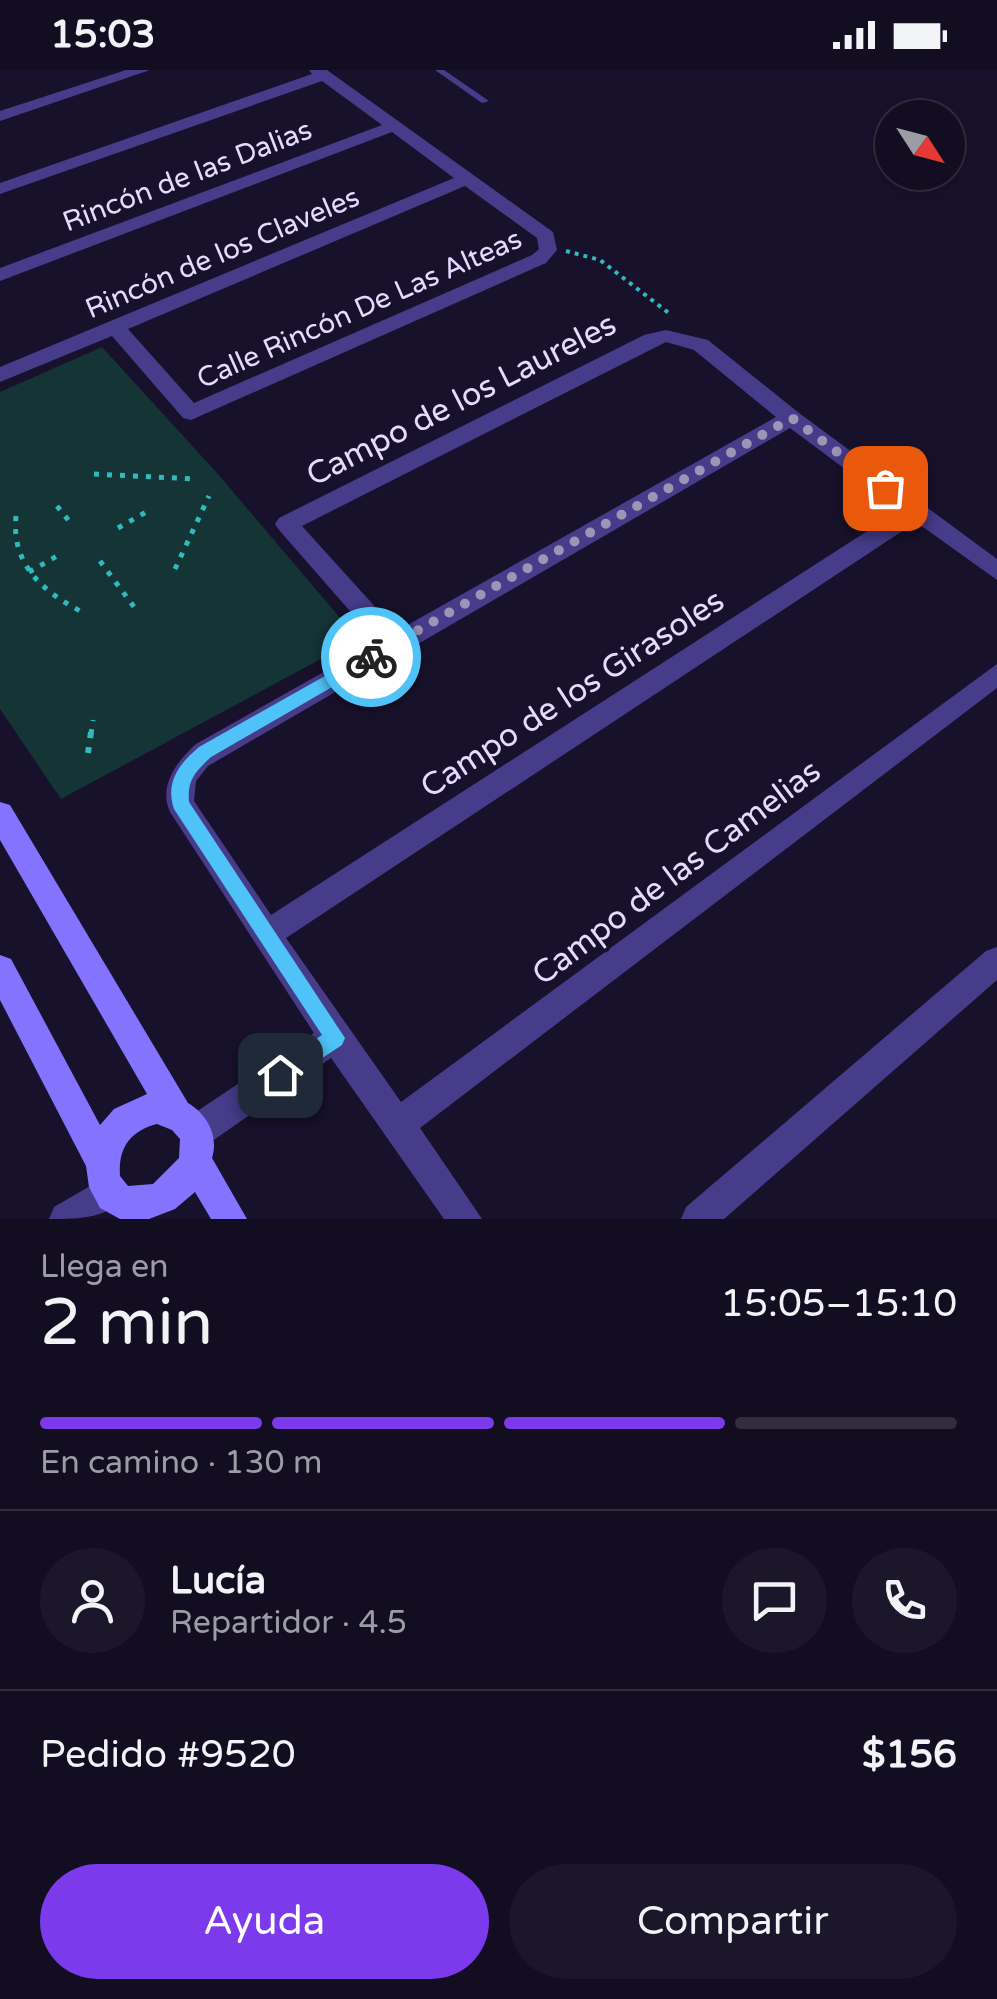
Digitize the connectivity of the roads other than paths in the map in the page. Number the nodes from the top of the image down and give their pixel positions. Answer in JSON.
{"nodes":[{"id":1,"x":142,"y":70,"type":"edge"},
{"id":2,"x":439,"y":70,"type":"edge"},
{"id":3,"x":320,"y":72,"type":"edge"},
{"id":4,"x":485,"y":101,"type":"dead end"},
{"id":5,"x":0,"y":116,"type":"edge"},
{"id":6,"x":393,"y":126,"type":"junction"},
{"id":7,"x":466,"y":179,"type":"junction"},
{"id":8,"x":0,"y":189,"type":"edge"},
{"id":9,"x":0,"y":276,"type":"edge"},
{"id":10,"x":116,"y":327,"type":"junction"},
{"id":11,"x":0,"y":375,"type":"edge"},
{"id":12,"x":792,"y":418,"type":"junction"},
{"id":13,"x":916,"y":511,"type":"junction"},
{"id":14,"x":997,"y":571,"type":"edge"},
{"id":15,"x":394,"y":644,"type":"junction"},
{"id":16,"x":997,"y":674,"type":"edge"},
{"id":17,"x":0,"y":814,"type":"edge"},
{"id":18,"x":265,"y":934,"type":"junction"},
{"id":19,"x":997,"y":961,"type":"edge"},
{"id":20,"x":0,"y":969,"type":"edge"},
{"id":21,"x":335,"y":1038,"type":"junction"},
{"id":22,"x":396,"y":1126,"type":"junction"},
{"id":23,"x":189,"y":1136,"type":"junction"},
{"id":24,"x":123,"y":1196,"type":"edge"},
{"id":25,"x":66,"y":1219,"type":"edge"},
{"id":26,"x":230,"y":1219,"type":"edge"},
{"id":27,"x":465,"y":1219,"type":"edge"},
{"id":28,"x":698,"y":1219,"type":"edge"}],
"edges":[{"from":1,"to":5,"type":"street"},
{"from":2,"to":4,"type":"lane"},
{"from":3,"to":6,"type":"street"},
{"from":3,"to":8,"type":"street"},
{"from":6,"to":7,"type":"street"},
{"from":6,"to":9,"type":"street","name":"Rincón de las Dalias"},
{"from":7,"to":10,"type":"street","name":"Rincón de los Claveles"},
{"from":7,"to":10,"type":"street","name":"Calle Rincón De Las Alteas"},
{"from":10,"to":11,"type":"street","name":"Rincón de los Claveles"},
{"from":12,"to":13,"type":"street"},
{"from":12,"to":15,"type":"street"},
{"from":12,"to":15,"type":"street","name":"Campo de los Laureles"},
{"from":13,"to":14,"type":"street"},
{"from":13,"to":18,"type":"street","name":"Campo de los Girasoles"},
{"from":15,"to":18,"type":"street"},
{"from":16,"to":22,"type":"street","name":"Campo de las Camelias"},
{"from":17,"to":23,"type":"street"},
{"from":18,"to":21,"type":"street"},
{"from":19,"to":28,"type":"street"},
{"from":20,"to":24,"type":"street"},
{"from":21,"to":22,"type":"street"},
{"from":21,"to":23,"type":"street"},
{"from":22,"to":27,"type":"street"},
{"from":23,"to":24,"type":"street"},
{"from":23,"to":24,"type":"street"},
{"from":23,"to":26,"type":"street"},
{"from":24,"to":25,"type":"street"}]}
